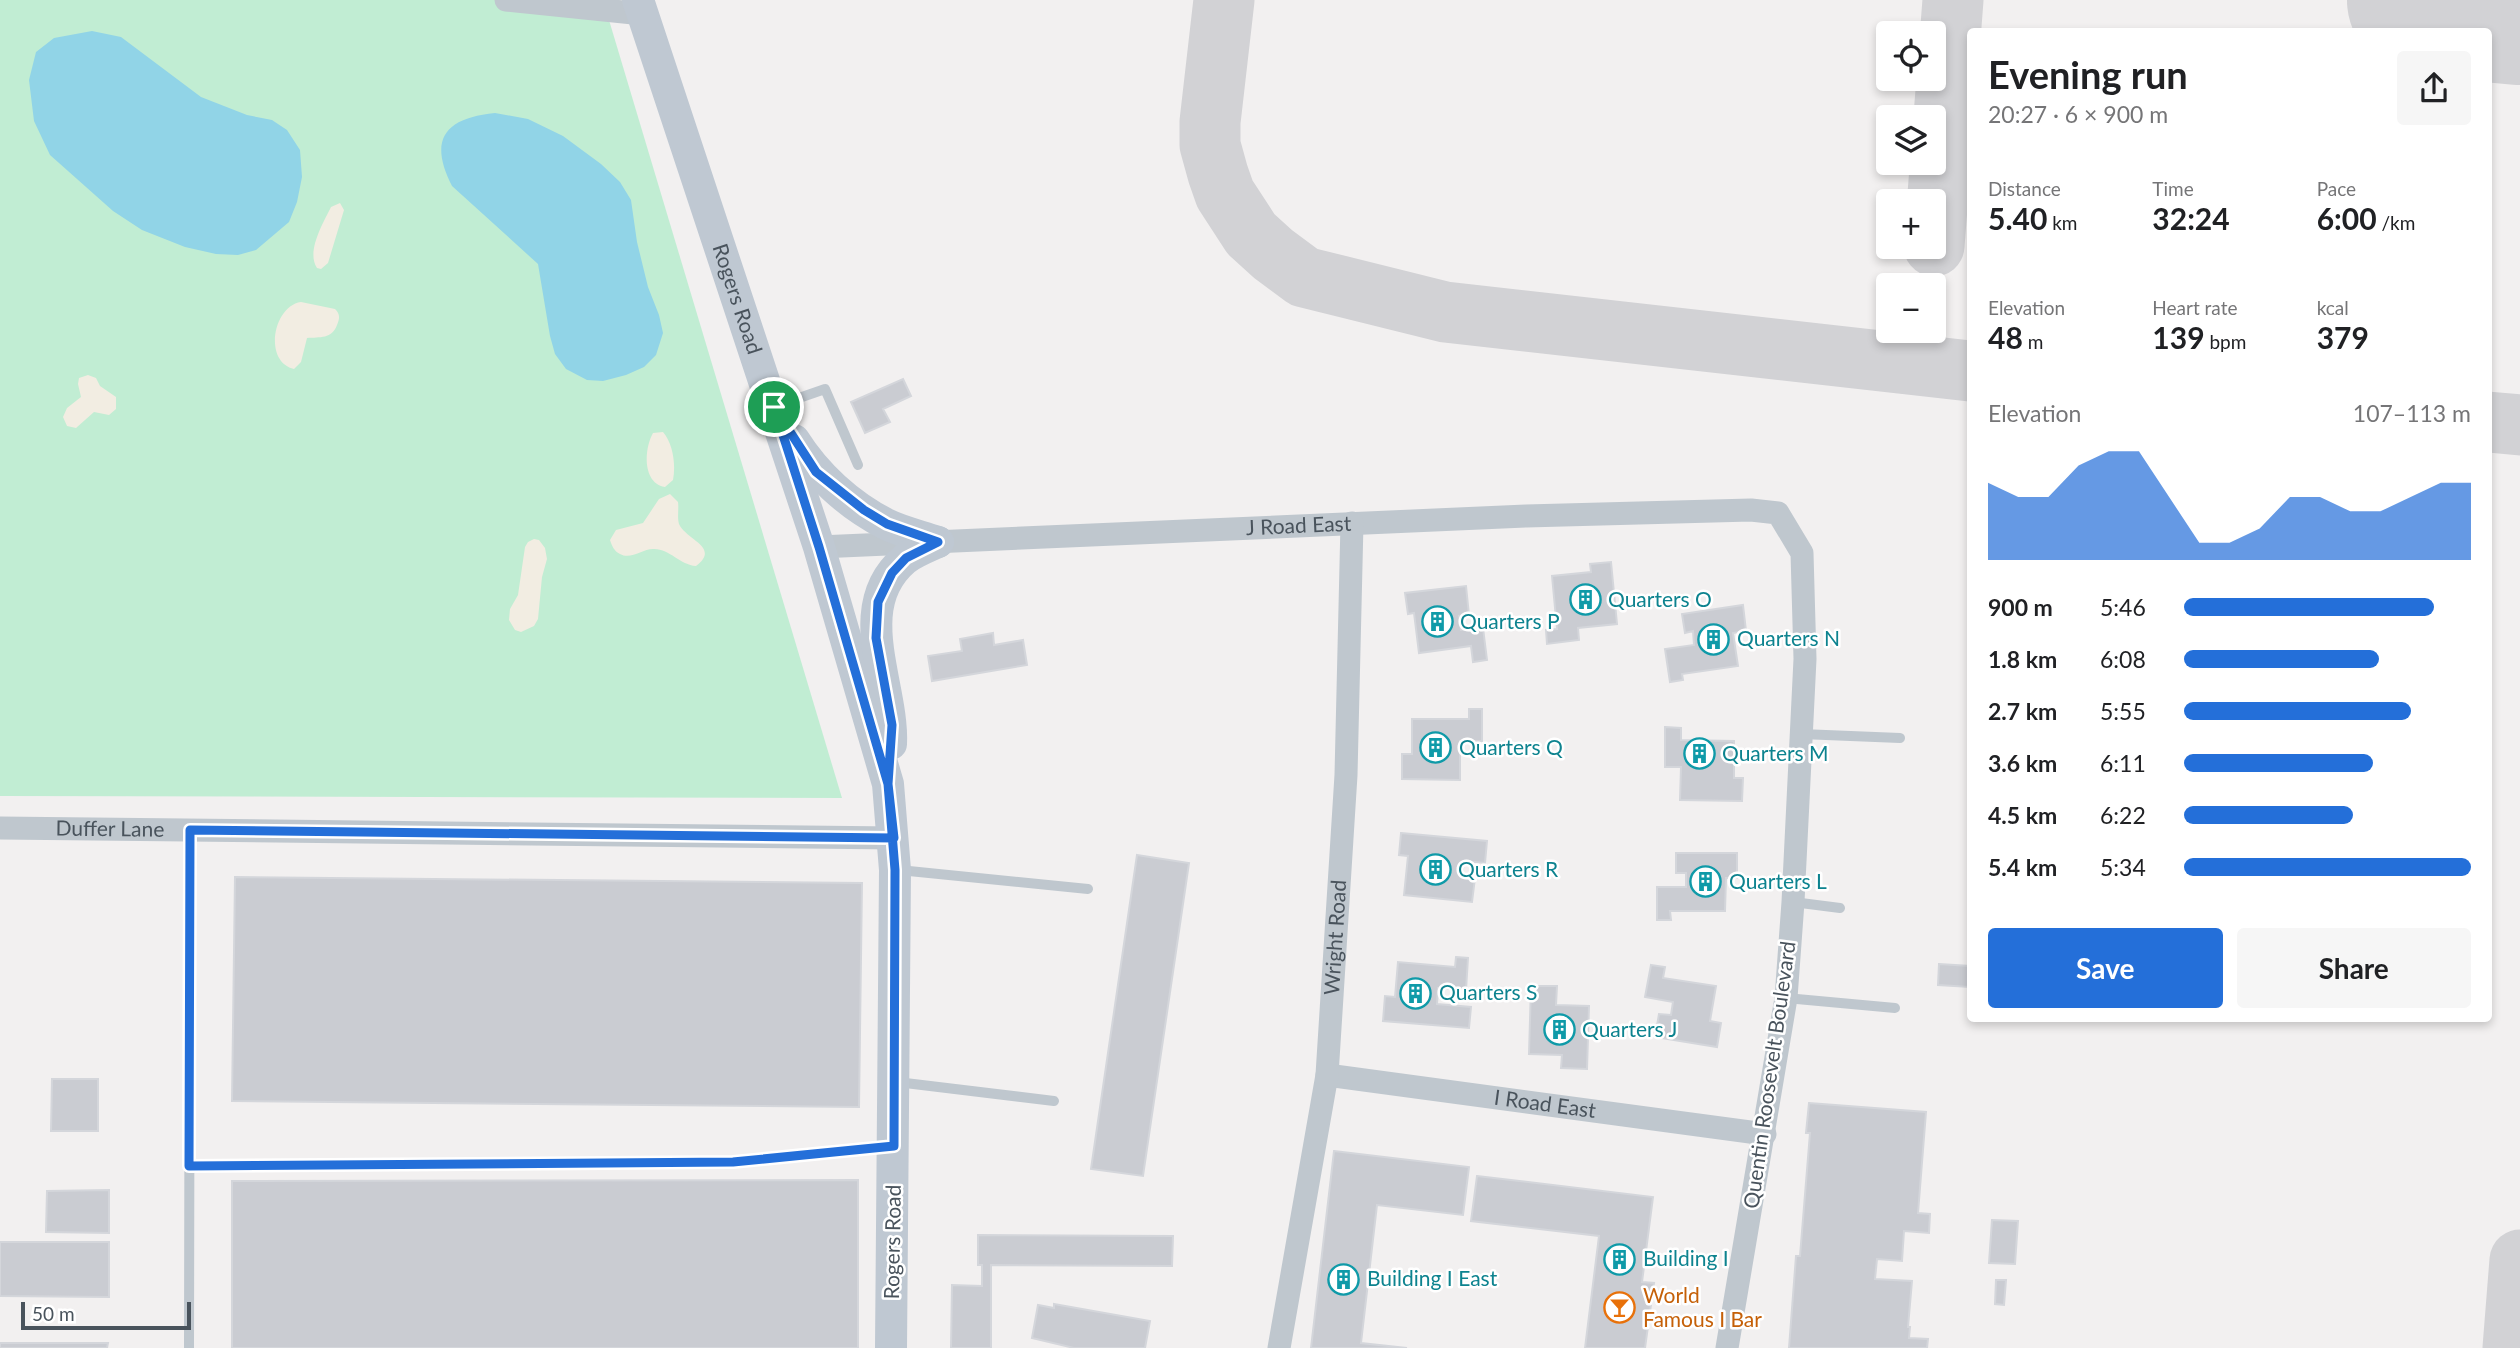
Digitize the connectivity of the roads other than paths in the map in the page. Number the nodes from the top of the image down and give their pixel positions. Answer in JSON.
{"nodes":[{"id":1,"x":506,"y":0,"type":"edge"},
{"id":2,"x":640,"y":7,"type":"edge"},
{"id":3,"x":774,"y":407,"type":"junction"},
{"id":4,"x":858,"y":465,"type":"dead end"},
{"id":5,"x":1778,"y":513,"type":"joint"},
{"id":6,"x":1352,"y":523,"type":"junction"},
{"id":7,"x":938,"y":542,"type":"junction"},
{"id":8,"x":819,"y":547,"type":"junction"},
{"id":9,"x":1801,"y":734,"type":"junction"},
{"id":10,"x":1900,"y":738,"type":"dead end"},
{"id":11,"x":888,"y":784,"type":"junction"},
{"id":12,"x":0,"y":828,"type":"edge"},
{"id":13,"x":190,"y":830,"type":"junction"},
{"id":14,"x":894,"y":838,"type":"junction"},
{"id":15,"x":895,"y":870,"type":"junction"},
{"id":16,"x":1088,"y":889,"type":"dead end"},
{"id":17,"x":1793,"y":902,"type":"junction"},
{"id":18,"x":1840,"y":908,"type":"dead end"},
{"id":19,"x":1786,"y":998,"type":"junction"},
{"id":20,"x":1895,"y":1008,"type":"dead end"},
{"id":21,"x":1327,"y":1076,"type":"junction"},
{"id":22,"x":894,"y":1081,"type":"junction"},
{"id":23,"x":1054,"y":1101,"type":"dead end"},
{"id":24,"x":1765,"y":1134,"type":"junction"},
{"id":25,"x":894,"y":1146,"type":"junction"},
{"id":26,"x":189,"y":1166,"type":"junction"},
{"id":27,"x":189,"y":1348,"type":"edge"},
{"id":28,"x":891,"y":1348,"type":"edge"},
{"id":29,"x":1279,"y":1348,"type":"edge"},
{"id":30,"x":1727,"y":1348,"type":"edge"}],
"edges":[{"from":1,"to":2,"type":"street"},
{"from":2,"to":3,"type":"street","name":"Rogers Road"},
{"from":3,"to":4,"type":"lane"},
{"from":3,"to":7,"type":"street"},
{"from":3,"to":8,"type":"street","name":"Rogers Road"},
{"from":5,"to":6,"type":"street","name":"J Road East"},
{"from":5,"to":9,"type":"street","name":"Quentin Roosevelt Boulevard"},
{"from":6,"to":7,"type":"street","name":"J Road East"},
{"from":6,"to":21,"type":"street","name":"Wright Road"},
{"from":7,"to":8,"type":"street","name":"J Road East"},
{"from":7,"to":11,"type":"street"},
{"from":8,"to":11,"type":"street","name":"Rogers Road"},
{"from":9,"to":10,"type":"lane"},
{"from":9,"to":17,"type":"street","name":"Quentin Roosevelt Boulevard"},
{"from":11,"to":14,"type":"street","name":"Rogers Road"},
{"from":12,"to":13,"type":"street","name":"Duffer Lane"},
{"from":13,"to":14,"type":"street","name":"Duffer Lane"},
{"from":13,"to":26,"type":"lane"},
{"from":14,"to":15,"type":"street","name":"Rogers Road"},
{"from":15,"to":16,"type":"lane"},
{"from":15,"to":22,"type":"street","name":"Rogers Road"},
{"from":17,"to":18,"type":"lane"},
{"from":17,"to":19,"type":"street","name":"Quentin Roosevelt Boulevard"},
{"from":19,"to":20,"type":"lane"},
{"from":19,"to":24,"type":"street","name":"Quentin Roosevelt Boulevard"},
{"from":21,"to":24,"type":"street","name":"I Road East"},
{"from":21,"to":29,"type":"street","name":"Wright Road"},
{"from":22,"to":23,"type":"lane"},
{"from":22,"to":25,"type":"street","name":"Rogers Road"},
{"from":24,"to":30,"type":"street","name":"Quentin Roosevelt Boulevard"},
{"from":25,"to":26,"type":"lane"},
{"from":25,"to":28,"type":"street","name":"Rogers Road"},
{"from":26,"to":27,"type":"lane"}]}
